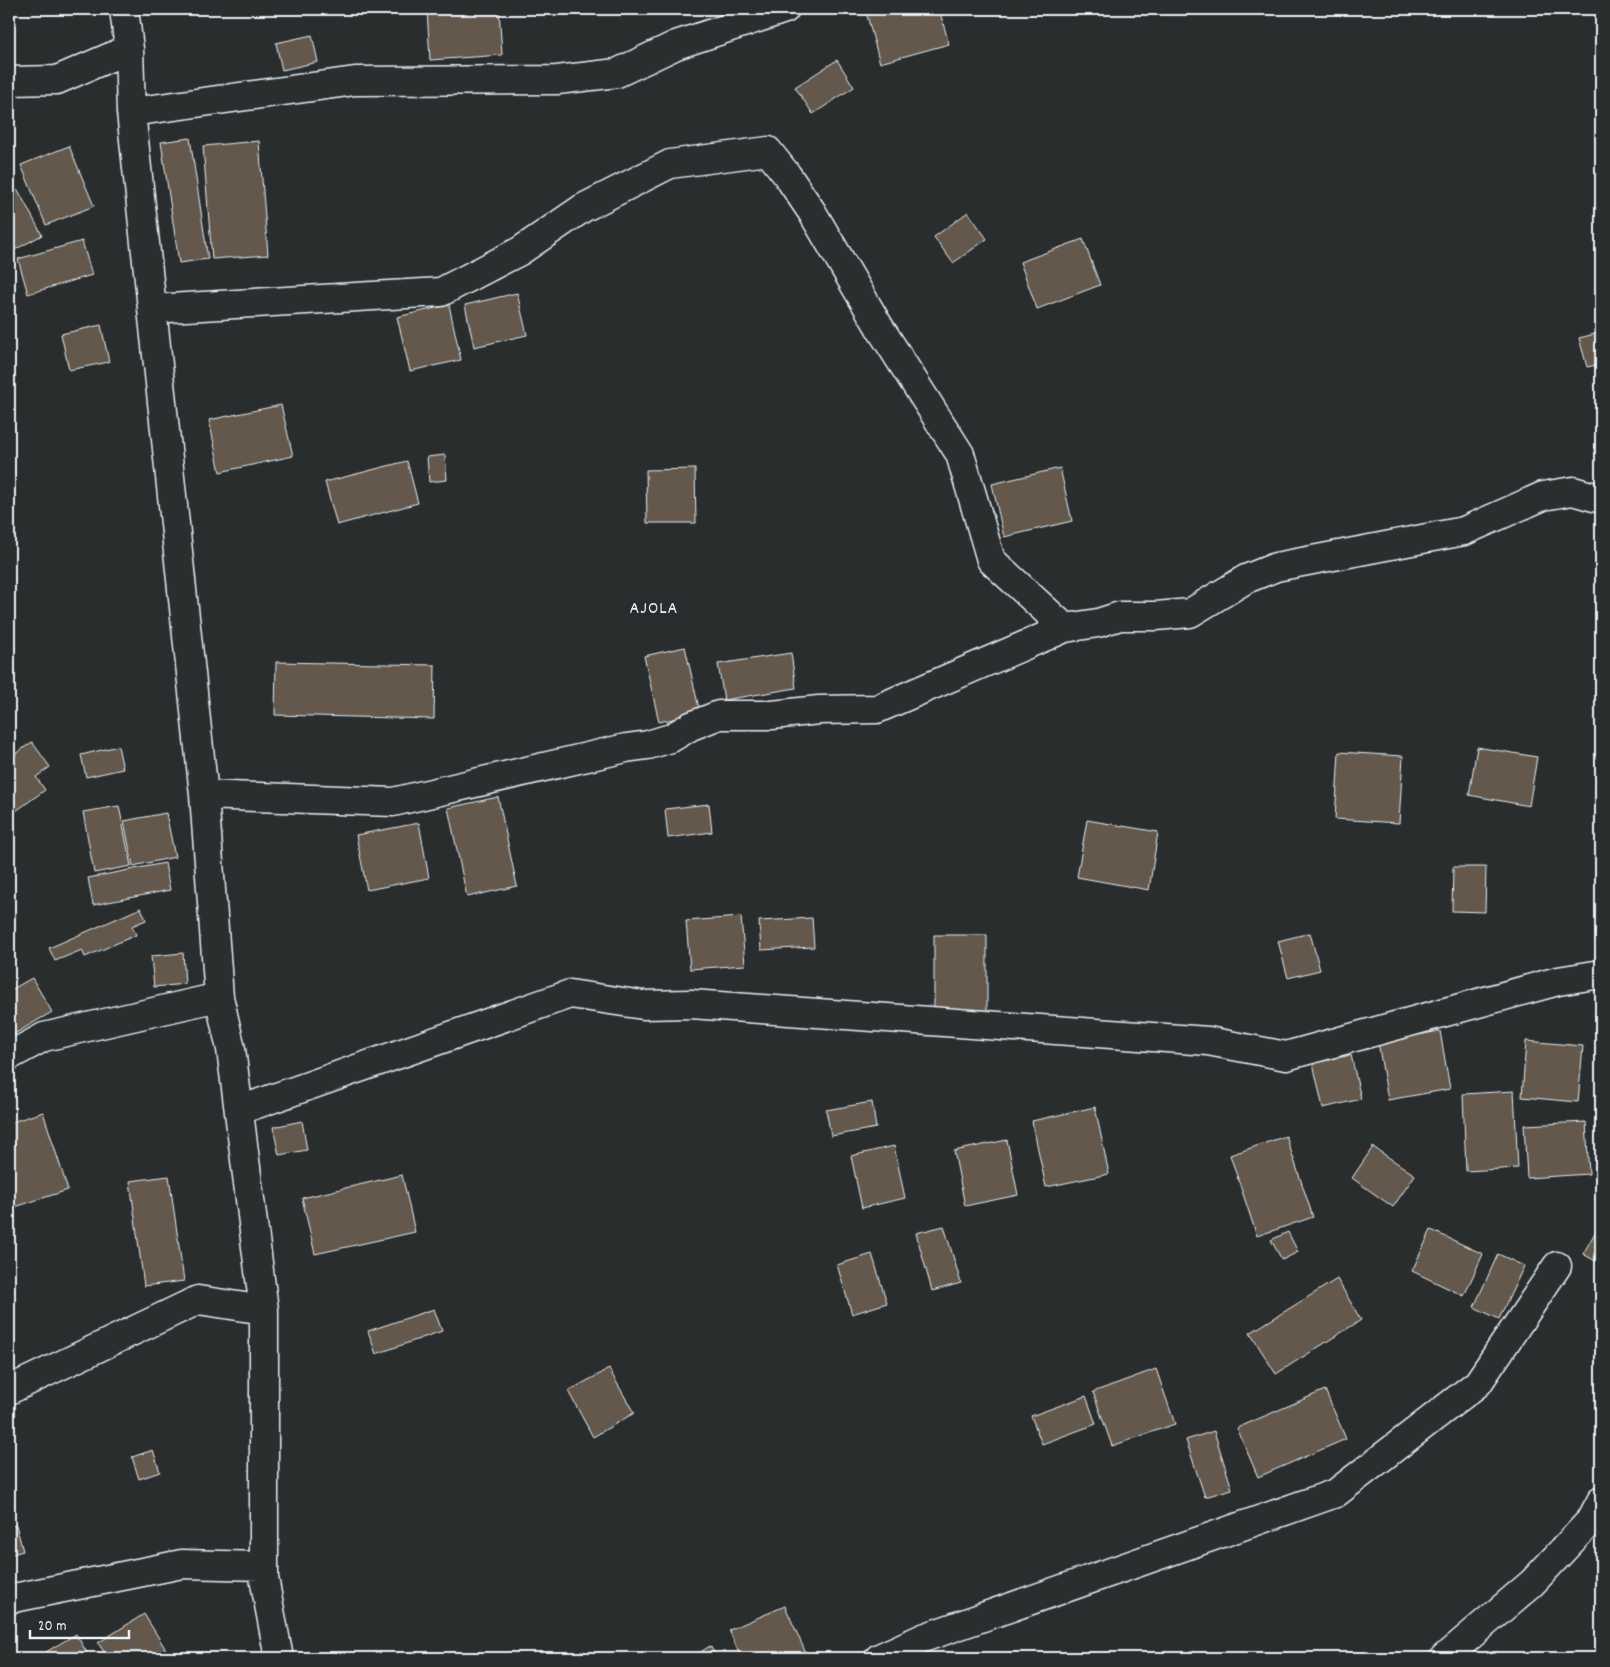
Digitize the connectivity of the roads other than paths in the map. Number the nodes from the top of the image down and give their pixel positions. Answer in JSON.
{"nodes":[{"id":1,"x":124,"y":9,"type":"edge"},
{"id":2,"x":785,"y":9,"type":"edge"},
{"id":3,"x":129,"y":49,"type":"junction"},
{"id":4,"x":9,"y":81,"type":"edge"},
{"id":5,"x":131,"y":112,"type":"junction"},
{"id":6,"x":152,"y":309,"type":"junction"},
{"id":7,"x":1601,"y":499,"type":"edge"},
{"id":8,"x":1065,"y":628,"type":"junction"},
{"id":9,"x":204,"y":795,"type":"junction"},
{"id":10,"x":1601,"y":974,"type":"edge"},
{"id":11,"x":219,"y":997,"type":"junction"},
{"id":12,"x":9,"y":1056,"type":"edge"},
{"id":13,"x":240,"y":1110,"type":"junction"},
{"id":14,"x":1556,"y":1266,"type":"dead end"},
{"id":15,"x":264,"y":1310,"type":"junction"},
{"id":16,"x":9,"y":1390,"type":"edge"},
{"id":17,"x":1601,"y":1501,"type":"edge"},
{"id":18,"x":264,"y":1566,"type":"junction"},
{"id":19,"x":9,"y":1599,"type":"edge"},
{"id":20,"x":279,"y":1658,"type":"edge"},
{"id":21,"x":879,"y":1658,"type":"edge"},
{"id":22,"x":1444,"y":1658,"type":"edge"}],
"edges":[{"from":1,"to":3,"type":"street"},
{"from":2,"to":5,"type":"street"},
{"from":3,"to":4,"type":"street"},
{"from":3,"to":5,"type":"street"},
{"from":5,"to":6,"type":"street"},
{"from":6,"to":8,"type":"street"},
{"from":6,"to":9,"type":"street"},
{"from":7,"to":8,"type":"street"},
{"from":8,"to":9,"type":"street"},
{"from":9,"to":11,"type":"street"},
{"from":10,"to":13,"type":"street"},
{"from":11,"to":12,"type":"street"},
{"from":11,"to":13,"type":"street"},
{"from":13,"to":15,"type":"street"},
{"from":14,"to":21,"type":"street"},
{"from":15,"to":16,"type":"street"},
{"from":15,"to":18,"type":"street"},
{"from":17,"to":22,"type":"street"},
{"from":18,"to":19,"type":"street"},
{"from":18,"to":20,"type":"street"}]}
